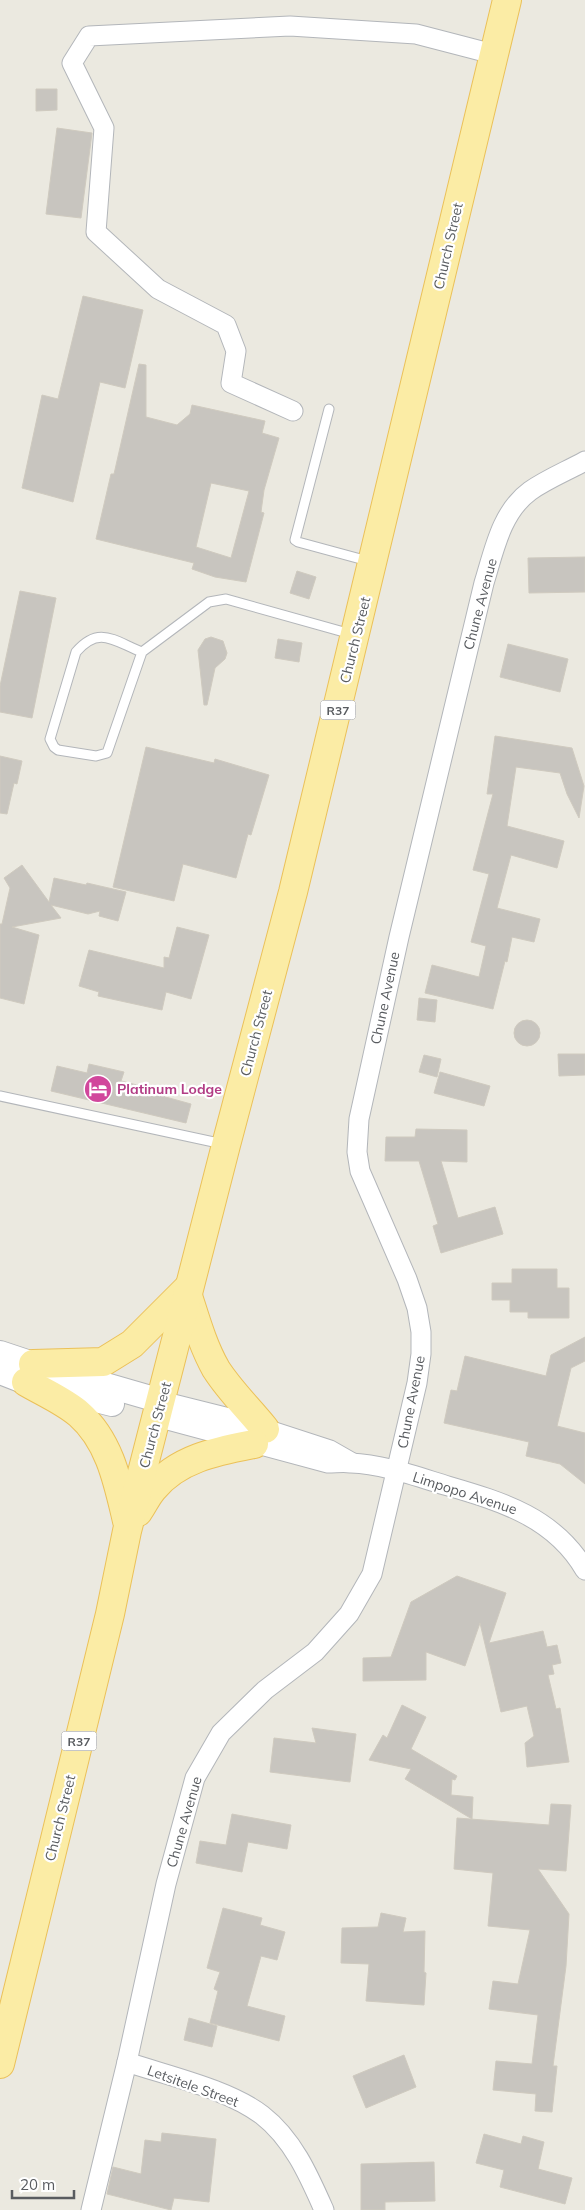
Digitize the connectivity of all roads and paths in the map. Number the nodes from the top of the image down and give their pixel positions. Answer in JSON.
{"nodes":[{"id":1,"x":507,"y":0,"type":"edge"},
{"id":2,"x":493,"y":54,"type":"junction"},
{"id":3,"x":329,"y":408,"type":"dead end"},
{"id":4,"x":293,"y":411,"type":"dead end"},
{"id":5,"x":585,"y":461,"type":"edge"},
{"id":6,"x":374,"y":562,"type":"junction"},
{"id":7,"x":356,"y":636,"type":"junction"},
{"id":8,"x":142,"y":652,"type":"junction"},
{"id":9,"x":0,"y":1096,"type":"edge"},
{"id":10,"x":226,"y":1145,"type":"junction"},
{"id":11,"x":188,"y":1292,"type":"junction"},
{"id":12,"x":0,"y":1353,"type":"edge"},
{"id":13,"x":0,"y":1372,"type":"edge"},
{"id":14,"x":29,"y":1373,"type":"junction"},
{"id":15,"x":159,"y":1409,"type":"junction"},
{"id":16,"x":260,"y":1437,"type":"junction"},
{"id":17,"x":398,"y":1471,"type":"junction"},
{"id":18,"x":128,"y":1529,"type":"junction"},
{"id":19,"x":585,"y":1570,"type":"edge"},
{"id":20,"x":128,"y":2062,"type":"junction"},
{"id":21,"x":0,"y":2064,"type":"edge"},
{"id":22,"x":91,"y":2210,"type":"edge"},
{"id":23,"x":324,"y":2210,"type":"edge"}],
"edges":[{"from":1,"to":2,"type":"main road","name":"Church Street","number":"R37"},
{"from":2,"to":4,"type":"street"},
{"from":2,"to":6,"type":"main road","name":"Church Street","number":"R37"},
{"from":3,"to":6,"type":"lane"},
{"from":5,"to":17,"type":"street","name":"Chune Avenue"},
{"from":6,"to":7,"type":"main road","name":"Church Street","number":"R37"},
{"from":7,"to":8,"type":"lane"},
{"from":7,"to":10,"type":"main road","name":"Church Street","number":"R37"},
{"from":8,"to":8,"type":"lane"},
{"from":9,"to":10,"type":"lane"},
{"from":10,"to":11,"type":"main road","name":"Church Street","number":"R37"},
{"from":11,"to":14,"type":"main road"},
{"from":11,"to":15,"type":"main road","name":"Church Street","number":"R37"},
{"from":11,"to":16,"type":"main road"},
{"from":12,"to":14,"type":"street"},
{"from":13,"to":14,"type":"street"},
{"from":14,"to":15,"type":"street"},
{"from":14,"to":18,"type":"main road"},
{"from":15,"to":16,"type":"street","name":"Limpopo Avenue"},
{"from":15,"to":18,"type":"main road","name":"Church Street","number":"R37"},
{"from":16,"to":17,"type":"street","name":"Limpopo Avenue"},
{"from":16,"to":18,"type":"main road"},
{"from":17,"to":19,"type":"street","name":"Limpopo Avenue"},
{"from":17,"to":20,"type":"street","name":"Chune Avenue"},
{"from":18,"to":21,"type":"main road","name":"Church Street","number":"R37"},
{"from":20,"to":22,"type":"street","name":"Chune Avenue"},
{"from":20,"to":23,"type":"street","name":"Letsitele Street"}]}
